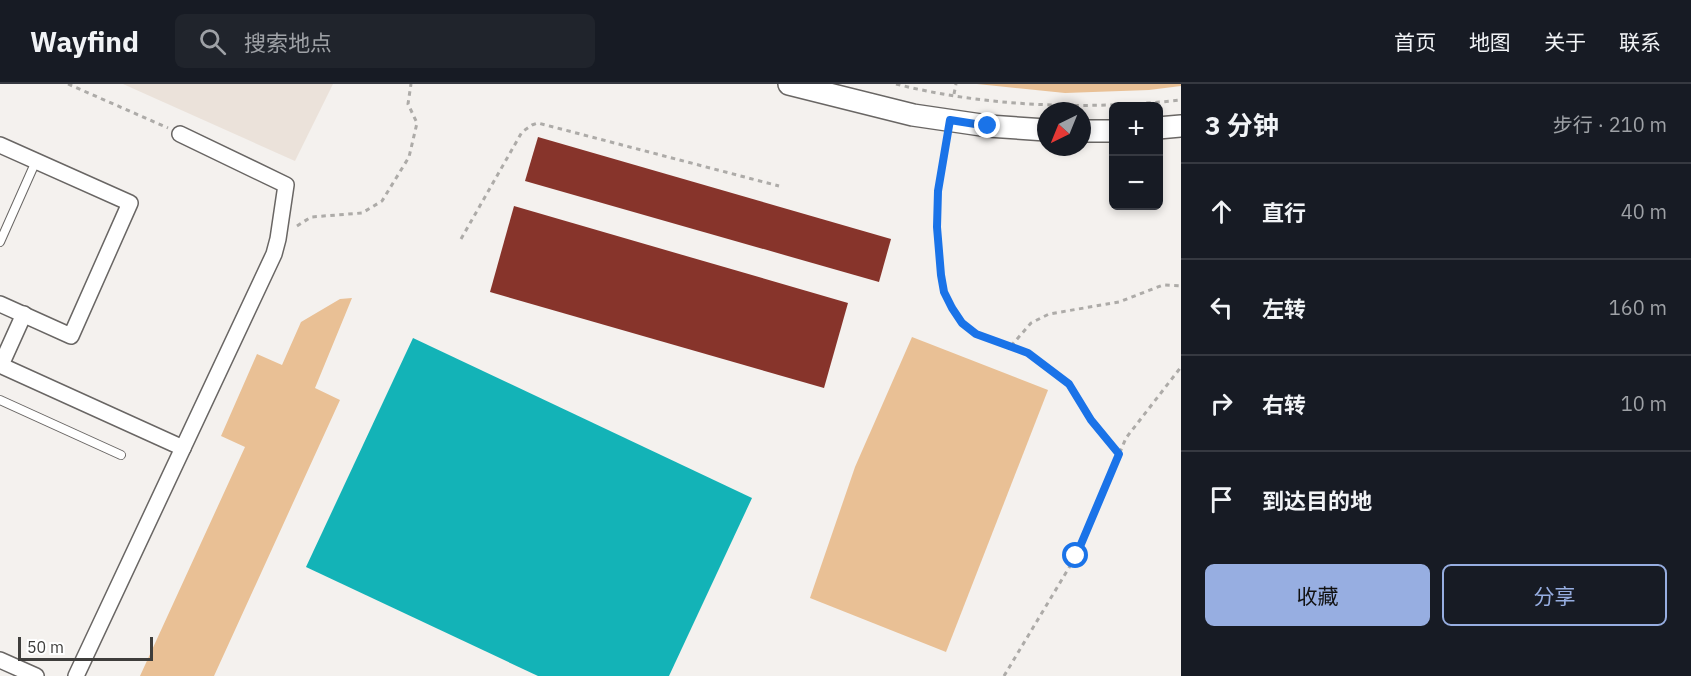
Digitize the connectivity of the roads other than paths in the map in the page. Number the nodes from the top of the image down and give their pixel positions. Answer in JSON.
{"nodes":[{"id":1,"x":789,"y":84,"type":"edge"},
{"id":2,"x":1181,"y":126,"type":"edge"},
{"id":3,"x":1163,"y":128,"type":"edge"},
{"id":4,"x":1037,"y":129,"type":"edge"},
{"id":5,"x":1091,"y":131,"type":"edge"},
{"id":6,"x":1109,"y":131,"type":"edge"},
{"id":7,"x":180,"y":134,"type":"road end"},
{"id":8,"x":0,"y":145,"type":"edge"},
{"id":9,"x":36,"y":161,"type":"junction"},
{"id":10,"x":0,"y":242,"type":"edge"},
{"id":11,"x":0,"y":304,"type":"edge"},
{"id":12,"x":24,"y":314,"type":"junction"},
{"id":13,"x":1,"y":365,"type":"edge"},
{"id":14,"x":0,"y":400,"type":"edge"},
{"id":15,"x":183,"y":448,"type":"junction"},
{"id":16,"x":121,"y":455,"type":"dead end"},
{"id":17,"x":0,"y":660,"type":"edge"},
{"id":18,"x":36,"y":676,"type":"edge"},
{"id":19,"x":76,"y":676,"type":"edge"}],
"edges":[{"from":1,"to":4,"type":"street"},
{"from":2,"to":3,"type":"street"},
{"from":5,"to":6,"type":"street"},
{"from":7,"to":15,"type":"street"},
{"from":8,"to":9,"type":"street"},
{"from":9,"to":10,"type":"lane"},
{"from":9,"to":12,"type":"street"},
{"from":11,"to":12,"type":"street"},
{"from":12,"to":13,"type":"street"},
{"from":13,"to":15,"type":"street"},
{"from":14,"to":16,"type":"lane"},
{"from":15,"to":19,"type":"street"},
{"from":17,"to":18,"type":"street"}]}
